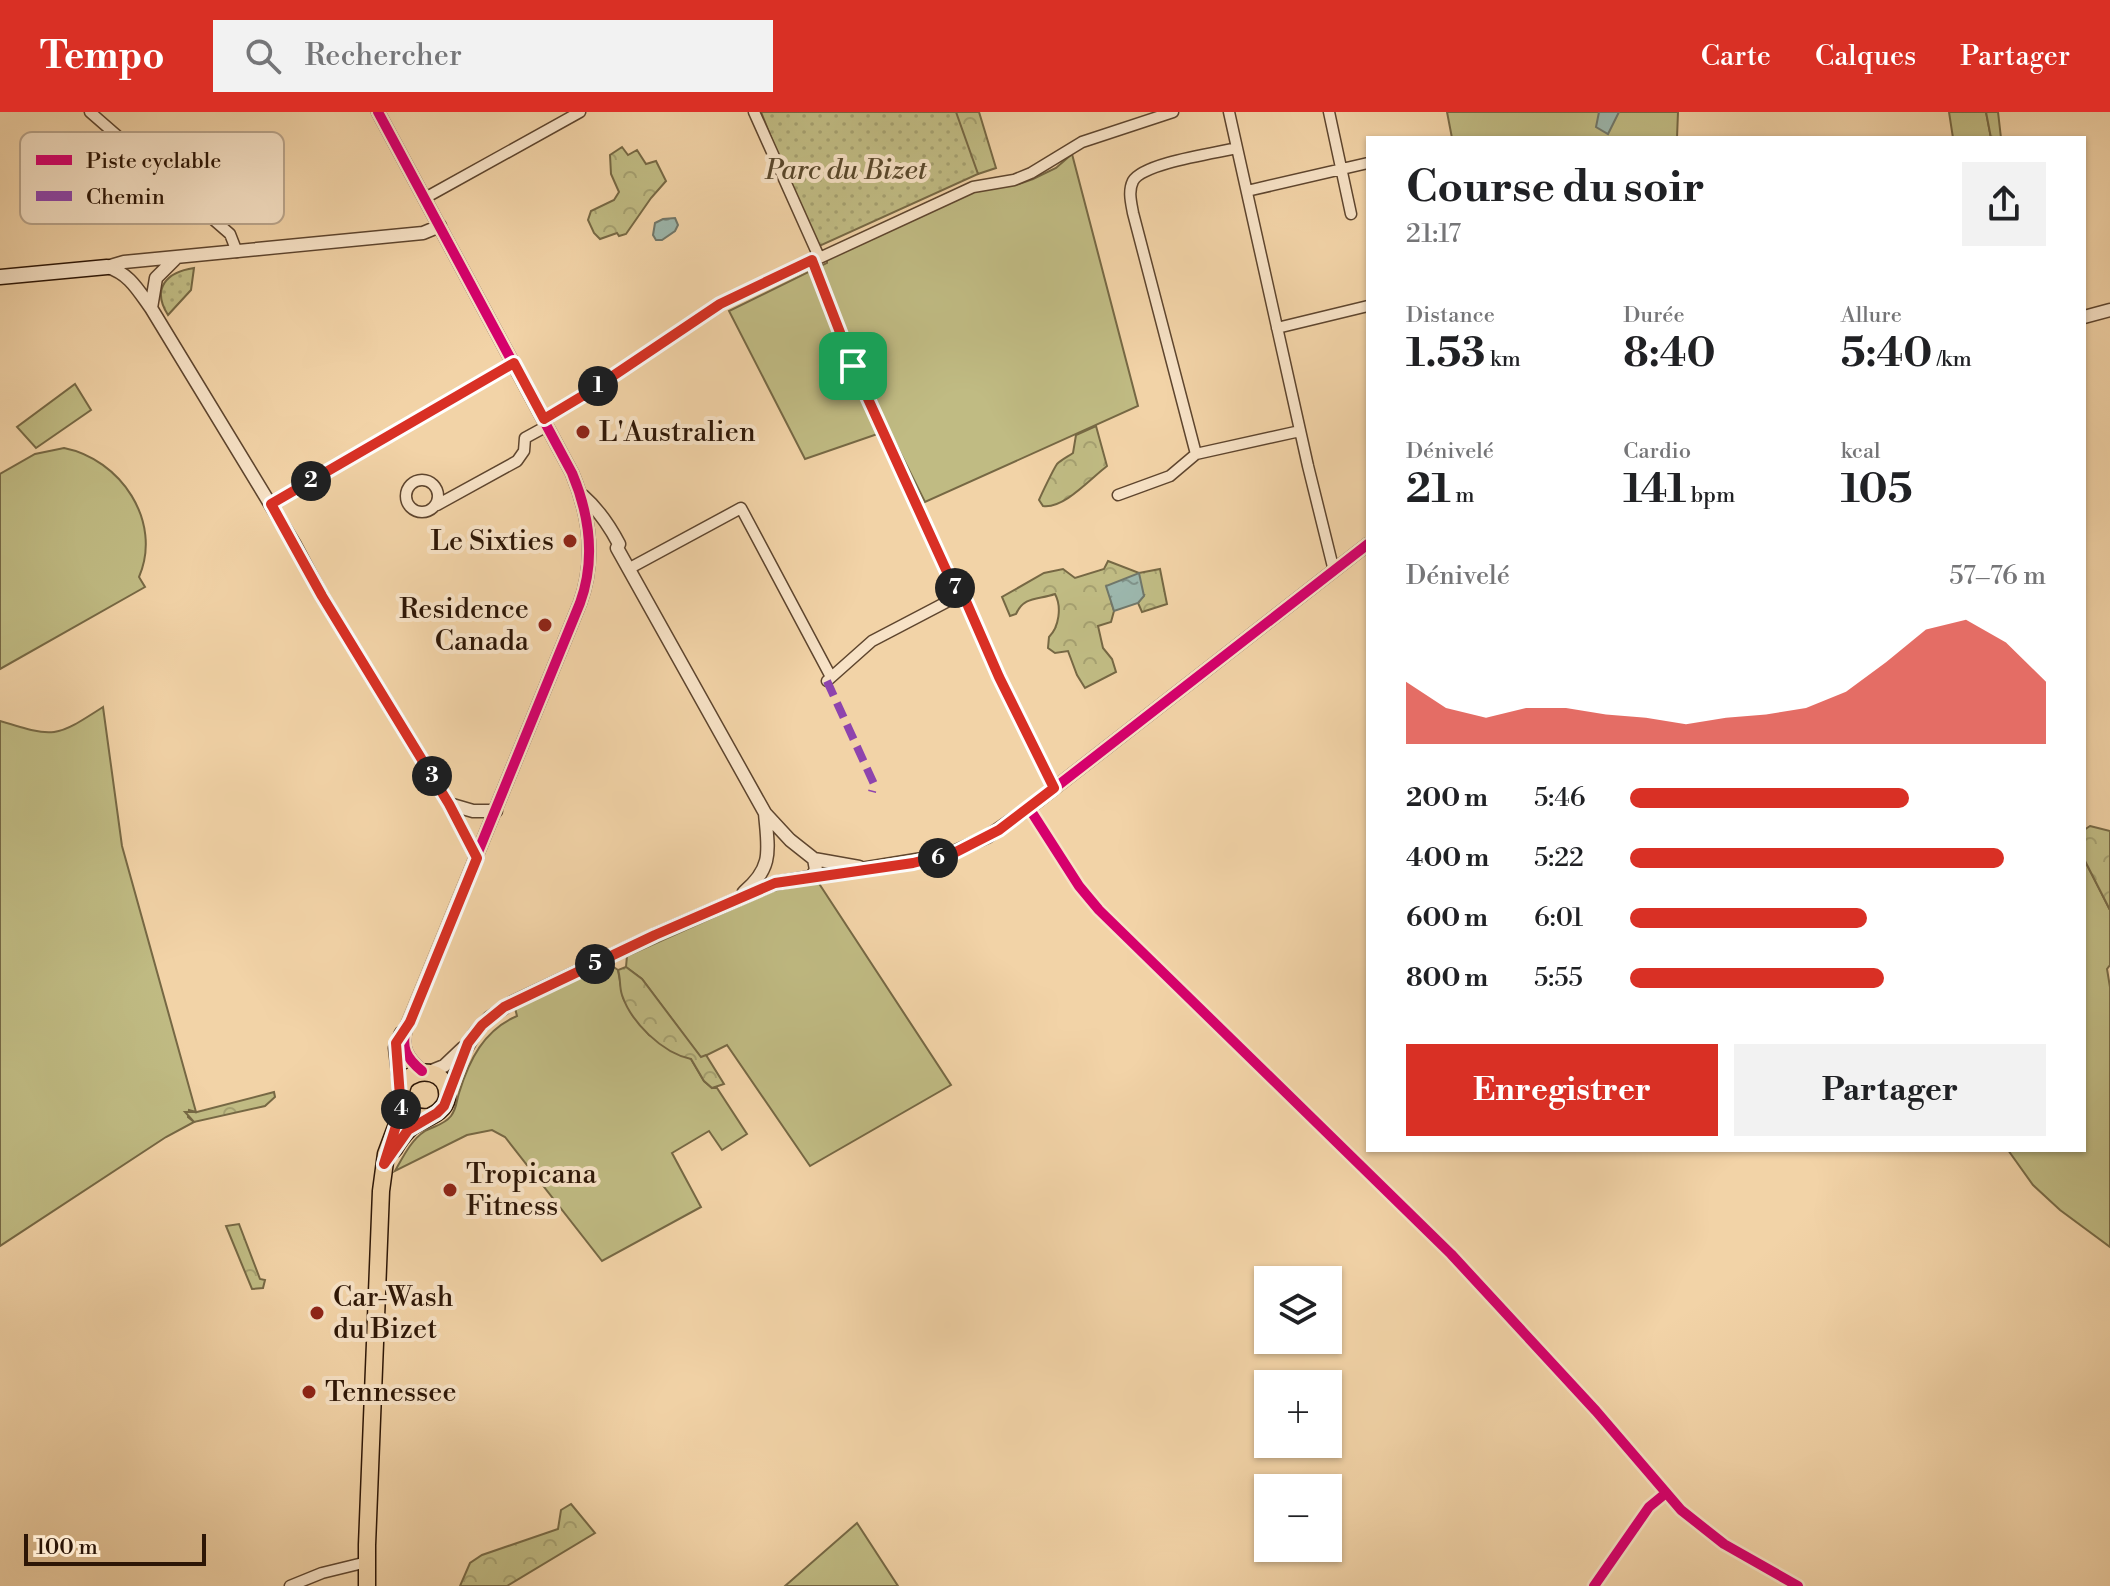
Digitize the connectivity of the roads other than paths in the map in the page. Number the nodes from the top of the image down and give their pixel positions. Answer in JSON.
{"nodes":[{"id":1,"x":90,"y":112,"type":"edge"},
{"id":2,"x":378,"y":112,"type":"edge"},
{"id":3,"x":580,"y":112,"type":"edge"},
{"id":4,"x":754,"y":112,"type":"edge"},
{"id":5,"x":1173,"y":112,"type":"edge"},
{"id":6,"x":1229,"y":112,"type":"edge"},
{"id":7,"x":1329,"y":112,"type":"edge"},
{"id":8,"x":113,"y":132,"type":"edge"},
{"id":9,"x":1237,"y":148,"type":"junction"},
{"id":10,"x":1366,"y":163,"type":"edge"},
{"id":11,"x":1341,"y":169,"type":"junction"},
{"id":12,"x":1247,"y":191,"type":"junction"},
{"id":13,"x":425,"y":198,"type":"junction"},
{"id":14,"x":1351,"y":214,"type":"dead end"},
{"id":15,"x":219,"y":224,"type":"edge"},
{"id":16,"x":440,"y":226,"type":"junction"},
{"id":17,"x":237,"y":252,"type":"junction"},
{"id":18,"x":176,"y":258,"type":"junction"},
{"id":19,"x":816,"y":259,"type":"junction"},
{"id":20,"x":107,"y":267,"type":"junction"},
{"id":21,"x":0,"y":277,"type":"edge"},
{"id":22,"x":1366,"y":306,"type":"edge"},
{"id":23,"x":151,"y":308,"type":"junction"},
{"id":24,"x":2110,"y":310,"type":"edge"},
{"id":25,"x":2086,"y":316,"type":"edge"},
{"id":26,"x":1277,"y":328,"type":"junction"},
{"id":27,"x":514,"y":363,"type":"junction"},
{"id":28,"x":545,"y":422,"type":"junction"},
{"id":29,"x":1300,"y":431,"type":"junction"},
{"id":30,"x":1196,"y":454,"type":"junction"},
{"id":31,"x":580,"y":493,"type":"junction"},
{"id":32,"x":1118,"y":495,"type":"dead end"},
{"id":33,"x":271,"y":504,"type":"junction"},
{"id":34,"x":437,"y":505,"type":"dead end"},
{"id":35,"x":1366,"y":546,"type":"edge"},
{"id":36,"x":603,"y":549,"type":"junction"},
{"id":37,"x":630,"y":568,"type":"junction"},
{"id":38,"x":1334,"y":571,"type":"junction"},
{"id":39,"x":958,"y":596,"type":"junction"},
{"id":40,"x":1054,"y":788,"type":"junction"},
{"id":41,"x":449,"y":804,"type":"junction"},
{"id":42,"x":1029,"y":808,"type":"junction"},
{"id":43,"x":496,"y":811,"type":"junction"},
{"id":44,"x":765,"y":813,"type":"junction"},
{"id":45,"x":790,"y":840,"type":"junction"},
{"id":46,"x":768,"y":849,"type":"junction"},
{"id":47,"x":477,"y":858,"type":"junction"},
{"id":48,"x":814,"y":859,"type":"junction"},
{"id":49,"x":866,"y":868,"type":"junction"},
{"id":50,"x":764,"y":871,"type":"junction"},
{"id":51,"x":811,"y":877,"type":"junction"},
{"id":52,"x":775,"y":883,"type":"junction"},
{"id":53,"x":738,"y":897,"type":"junction"},
{"id":54,"x":406,"y":1028,"type":"junction"},
{"id":55,"x":468,"y":1043,"type":"junction"},
{"id":56,"x":425,"y":1071,"type":"junction"},
{"id":57,"x":401,"y":1096,"type":"junction"},
{"id":58,"x":447,"y":1097,"type":"junction"},
{"id":59,"x":428,"y":1117,"type":"junction"},
{"id":60,"x":384,"y":1164,"type":"junction"},
{"id":61,"x":1666,"y":1493,"type":"junction"},
{"id":62,"x":367,"y":1562,"type":"junction"},
{"id":63,"x":290,"y":1586,"type":"edge"},
{"id":64,"x":367,"y":1586,"type":"edge"},
{"id":65,"x":1594,"y":1586,"type":"edge"},
{"id":66,"x":1798,"y":1586,"type":"edge"}],
"edges":[{"from":1,"to":8,"type":"street"},
{"from":2,"to":13,"type":"street"},
{"from":3,"to":13,"type":"street"},
{"from":4,"to":19,"type":"street"},
{"from":5,"to":19,"type":"street"},
{"from":6,"to":9,"type":"street"},
{"from":7,"to":11,"type":"street"},
{"from":9,"to":12,"type":"street"},
{"from":9,"to":30,"type":"street"},
{"from":10,"to":11,"type":"street"},
{"from":11,"to":12,"type":"street"},
{"from":11,"to":14,"type":"street"},
{"from":12,"to":26,"type":"street"},
{"from":13,"to":16,"type":"street"},
{"from":15,"to":17,"type":"street"},
{"from":16,"to":17,"type":"street"},
{"from":16,"to":27,"type":"street"},
{"from":17,"to":18,"type":"street"},
{"from":18,"to":20,"type":"street"},
{"from":18,"to":23,"type":"street"},
{"from":19,"to":28,"type":"street"},
{"from":19,"to":39,"type":"street"},
{"from":20,"to":21,"type":"main road"},
{"from":20,"to":23,"type":"street"},
{"from":22,"to":26,"type":"street"},
{"from":23,"to":33,"type":"street"},
{"from":24,"to":25,"type":"street"},
{"from":26,"to":29,"type":"street"},
{"from":27,"to":28,"type":"street"},
{"from":27,"to":33,"type":"street"},
{"from":28,"to":31,"type":"street"},
{"from":28,"to":34,"type":"street"},
{"from":29,"to":30,"type":"street"},
{"from":29,"to":38,"type":"street"},
{"from":30,"to":32,"type":"street"},
{"from":31,"to":36,"type":"street"},
{"from":31,"to":36,"type":"street"},
{"from":33,"to":41,"type":"street"},
{"from":35,"to":38,"type":"street"},
{"from":36,"to":37,"type":"street"},
{"from":36,"to":43,"type":"street"},
{"from":37,"to":39,"type":"street"},
{"from":37,"to":44,"type":"street"},
{"from":38,"to":40,"type":"street"},
{"from":39,"to":40,"type":"street"},
{"from":40,"to":42,"type":"street"},
{"from":41,"to":43,"type":"street"},
{"from":41,"to":47,"type":"street"},
{"from":42,"to":49,"type":"street"},
{"from":42,"to":61,"type":"street"},
{"from":43,"to":47,"type":"street"},
{"from":44,"to":45,"type":"street"},
{"from":44,"to":46,"type":"street"},
{"from":45,"to":46,"type":"street"},
{"from":45,"to":48,"type":"street"},
{"from":46,"to":50,"type":"street"},
{"from":47,"to":54,"type":"street"},
{"from":48,"to":49,"type":"street"},
{"from":48,"to":51,"type":"street"},
{"from":49,"to":51,"type":"street"},
{"from":50,"to":52,"type":"street"},
{"from":50,"to":53,"type":"street"},
{"from":51,"to":52,"type":"street"},
{"from":52,"to":53,"type":"street"},
{"from":53,"to":55,"type":"street"},
{"from":54,"to":56,"type":"street"},
{"from":54,"to":57,"type":"street"},
{"from":55,"to":56,"type":"street"},
{"from":55,"to":58,"type":"street"},
{"from":56,"to":57,"type":"main road"},
{"from":56,"to":58,"type":"main road"},
{"from":57,"to":59,"type":"main road"},
{"from":57,"to":60,"type":"main road"},
{"from":58,"to":59,"type":"main road"},
{"from":59,"to":60,"type":"main road"},
{"from":60,"to":62,"type":"main road"},
{"from":61,"to":65,"type":"street"},
{"from":61,"to":66,"type":"street"},
{"from":62,"to":63,"type":"street"},
{"from":62,"to":64,"type":"main road"}]}
